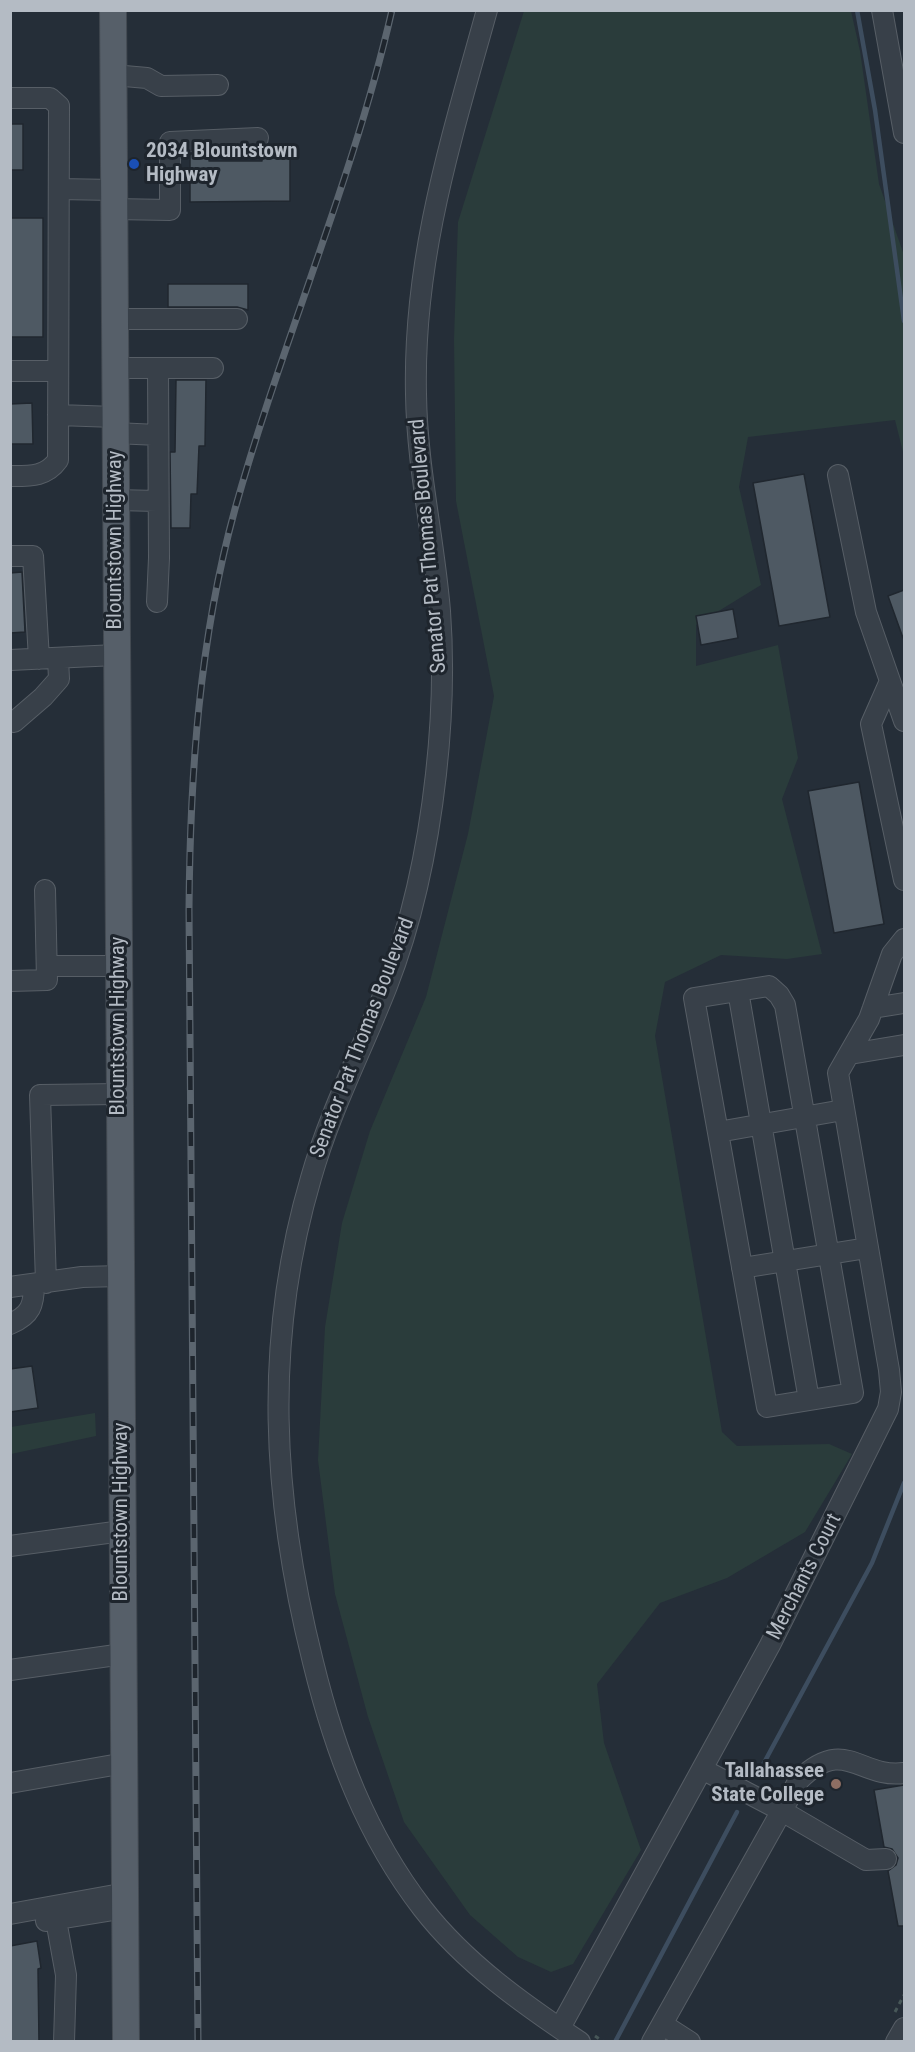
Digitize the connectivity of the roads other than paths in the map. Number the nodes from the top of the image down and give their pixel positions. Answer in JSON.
{"nodes":[{"id":1,"x":113,"y":10,"type":"edge"},
{"id":2,"x":487,"y":10,"type":"edge"},
{"id":3,"x":882,"y":10,"type":"edge"},
{"id":4,"x":896,"y":44,"type":"edge"},
{"id":5,"x":113,"y":75,"type":"junction"},
{"id":6,"x":218,"y":85,"type":"dead end"},
{"id":7,"x":10,"y":98,"type":"edge"},
{"id":8,"x":904,"y":134,"type":"edge"},
{"id":9,"x":258,"y":138,"type":"dead end"},
{"id":10,"x":58,"y":189,"type":"junction"},
{"id":11,"x":114,"y":200,"type":"junction"},
{"id":12,"x":115,"y":319,"type":"junction"},
{"id":13,"x":237,"y":319,"type":"dead end"},
{"id":14,"x":115,"y":368,"type":"junction"},
{"id":15,"x":158,"y":368,"type":"junction"},
{"id":16,"x":213,"y":368,"type":"dead end"},
{"id":17,"x":10,"y":371,"type":"edge"},
{"id":18,"x":58,"y":371,"type":"junction"},
{"id":19,"x":58,"y":415,"type":"junction"},
{"id":20,"x":115,"y":425,"type":"junction"},
{"id":21,"x":158,"y":435,"type":"junction"},
{"id":22,"x":838,"y":475,"type":"dead end"},
{"id":23,"x":10,"y":476,"type":"edge"},
{"id":24,"x":116,"y":500,"type":"junction"},
{"id":25,"x":157,"y":501,"type":"junction"},
{"id":26,"x":10,"y":556,"type":"edge"},
{"id":27,"x":157,"y":602,"type":"dead end"},
{"id":28,"x":116,"y":655,"type":"junction"},
{"id":29,"x":49,"y":658,"type":"junction"},
{"id":30,"x":10,"y":660,"type":"edge"},
{"id":31,"x":890,"y":681,"type":"junction"},
{"id":32,"x":904,"y":720,"type":"edge"},
{"id":33,"x":14,"y":722,"type":"dead end"},
{"id":34,"x":871,"y":724,"type":"junction"},
{"id":35,"x":904,"y":880,"type":"edge"},
{"id":36,"x":45,"y":890,"type":"dead end"},
{"id":37,"x":904,"y":939,"type":"edge"},
{"id":38,"x":47,"y":966,"type":"junction"},
{"id":39,"x":118,"y":966,"type":"junction"},
{"id":40,"x":10,"y":981,"type":"edge"},
{"id":41,"x":738,"y":991,"type":"junction"},
{"id":42,"x":904,"y":1003,"type":"edge"},
{"id":43,"x":873,"y":1008,"type":"junction"},
{"id":44,"x":904,"y":1045,"type":"edge"},
{"id":45,"x":850,"y":1054,"type":"junction"},
{"id":46,"x":119,"y":1094,"type":"junction"},
{"id":47,"x":843,"y":1110,"type":"junction"},
{"id":48,"x":804,"y":1117,"type":"junction"},
{"id":49,"x":761,"y":1125,"type":"junction"},
{"id":50,"x":718,"y":1132,"type":"junction"},
{"id":51,"x":867,"y":1248,"type":"junction"},
{"id":52,"x":828,"y":1254,"type":"junction"},
{"id":53,"x":784,"y":1261,"type":"junction"},
{"id":54,"x":742,"y":1268,"type":"junction"},
{"id":55,"x":120,"y":1276,"type":"junction"},
{"id":56,"x":40,"y":1283,"type":"junction"},
{"id":57,"x":10,"y":1287,"type":"edge"},
{"id":58,"x":10,"y":1324,"type":"edge"},
{"id":59,"x":808,"y":1400,"type":"junction"},
{"id":60,"x":122,"y":1531,"type":"junction"},
{"id":61,"x":10,"y":1546,"type":"edge"},
{"id":62,"x":123,"y":1654,"type":"junction"},
{"id":63,"x":10,"y":1670,"type":"edge"},
{"id":64,"x":124,"y":1763,"type":"junction"},
{"id":65,"x":702,"y":1769,"type":"junction"},
{"id":66,"x":904,"y":1773,"type":"edge"},
{"id":67,"x":10,"y":1783,"type":"edge"},
{"id":68,"x":782,"y":1811,"type":"junction"},
{"id":69,"x":886,"y":1859,"type":"dead end"},
{"id":70,"x":126,"y":1900,"type":"junction"},
{"id":71,"x":10,"y":1914,"type":"edge"},
{"id":72,"x":56,"y":1920,"type":"junction"},
{"id":73,"x":10,"y":1927,"type":"edge"},
{"id":74,"x":662,"y":2024,"type":"junction"},
{"id":75,"x":904,"y":2028,"type":"edge"},
{"id":76,"x":571,"y":2036,"type":"edge"},
{"id":77,"x":64,"y":2042,"type":"edge"},
{"id":78,"x":126,"y":2042,"type":"edge"},
{"id":79,"x":652,"y":2042,"type":"edge"},
{"id":80,"x":690,"y":2042,"type":"edge"},
{"id":81,"x":896,"y":2042,"type":"edge"}],
"edges":[{"from":1,"to":5,"type":"main road","name":"Blountstown Highway"},
{"from":2,"to":76,"type":"street","name":"Senator Pat Thomas Boulevard"},
{"from":3,"to":4,"type":"street"},
{"from":4,"to":8,"type":"street"},
{"from":5,"to":6,"type":"street"},
{"from":5,"to":11,"type":"main road","name":"Blountstown Highway"},
{"from":7,"to":10,"type":"street"},
{"from":9,"to":11,"type":"street"},
{"from":10,"to":11,"type":"street"},
{"from":10,"to":18,"type":"street"},
{"from":11,"to":12,"type":"main road","name":"Blountstown Highway"},
{"from":12,"to":13,"type":"street"},
{"from":12,"to":14,"type":"main road","name":"Blountstown Highway"},
{"from":14,"to":15,"type":"street"},
{"from":14,"to":20,"type":"main road","name":"Blountstown Highway"},
{"from":15,"to":16,"type":"street"},
{"from":15,"to":21,"type":"street"},
{"from":17,"to":18,"type":"street"},
{"from":18,"to":19,"type":"street"},
{"from":19,"to":20,"type":"street"},
{"from":19,"to":23,"type":"street"},
{"from":20,"to":21,"type":"street"},
{"from":20,"to":24,"type":"main road","name":"Blountstown Highway"},
{"from":21,"to":25,"type":"street"},
{"from":22,"to":31,"type":"street"},
{"from":24,"to":25,"type":"street"},
{"from":24,"to":28,"type":"main road","name":"Blountstown Highway"},
{"from":25,"to":27,"type":"street"},
{"from":26,"to":29,"type":"street"},
{"from":28,"to":29,"type":"street"},
{"from":28,"to":39,"type":"main road","name":"Blountstown Highway"},
{"from":29,"to":30,"type":"street"},
{"from":29,"to":33,"type":"street"},
{"from":31,"to":32,"type":"street"},
{"from":31,"to":34,"type":"street"},
{"from":32,"to":34,"type":"street"},
{"from":34,"to":35,"type":"street"},
{"from":36,"to":38,"type":"street"},
{"from":37,"to":43,"type":"street"},
{"from":38,"to":39,"type":"street"},
{"from":38,"to":40,"type":"street"},
{"from":39,"to":46,"type":"main road","name":"Blountstown Highway"},
{"from":41,"to":48,"type":"street"},
{"from":41,"to":49,"type":"street"},
{"from":41,"to":50,"type":"street"},
{"from":42,"to":43,"type":"street"},
{"from":43,"to":45,"type":"street"},
{"from":44,"to":45,"type":"street"},
{"from":45,"to":47,"type":"street","name":"Merchants Court"},
{"from":46,"to":55,"type":"main road","name":"Blountstown Highway"},
{"from":46,"to":56,"type":"street"},
{"from":47,"to":48,"type":"street"},
{"from":47,"to":51,"type":"street","name":"Merchants Court"},
{"from":48,"to":49,"type":"street"},
{"from":48,"to":52,"type":"street"},
{"from":49,"to":50,"type":"street"},
{"from":49,"to":53,"type":"street"},
{"from":50,"to":54,"type":"street"},
{"from":51,"to":52,"type":"street"},
{"from":51,"to":65,"type":"street","name":"Merchants Court"},
{"from":52,"to":53,"type":"street"},
{"from":52,"to":59,"type":"street"},
{"from":53,"to":54,"type":"street"},
{"from":53,"to":59,"type":"street"},
{"from":54,"to":59,"type":"street"},
{"from":55,"to":56,"type":"street"},
{"from":55,"to":60,"type":"main road","name":"Blountstown Highway"},
{"from":56,"to":57,"type":"street"},
{"from":56,"to":58,"type":"street"},
{"from":60,"to":61,"type":"street"},
{"from":60,"to":62,"type":"main road","name":"Blountstown Highway"},
{"from":62,"to":63,"type":"street"},
{"from":62,"to":64,"type":"main road","name":"Blountstown Highway"},
{"from":64,"to":67,"type":"street"},
{"from":64,"to":70,"type":"main road","name":"Blountstown Highway"},
{"from":65,"to":68,"type":"street"},
{"from":65,"to":76,"type":"street","name":"Merchants Court"},
{"from":66,"to":68,"type":"street"},
{"from":68,"to":69,"type":"street"},
{"from":68,"to":74,"type":"street"},
{"from":70,"to":71,"type":"street"},
{"from":70,"to":72,"type":"street"},
{"from":70,"to":78,"type":"main road","name":"Blountstown Highway"},
{"from":72,"to":73,"type":"street"},
{"from":72,"to":77,"type":"street"},
{"from":74,"to":79,"type":"street"},
{"from":74,"to":80,"type":"street"},
{"from":75,"to":81,"type":"street"}]}
